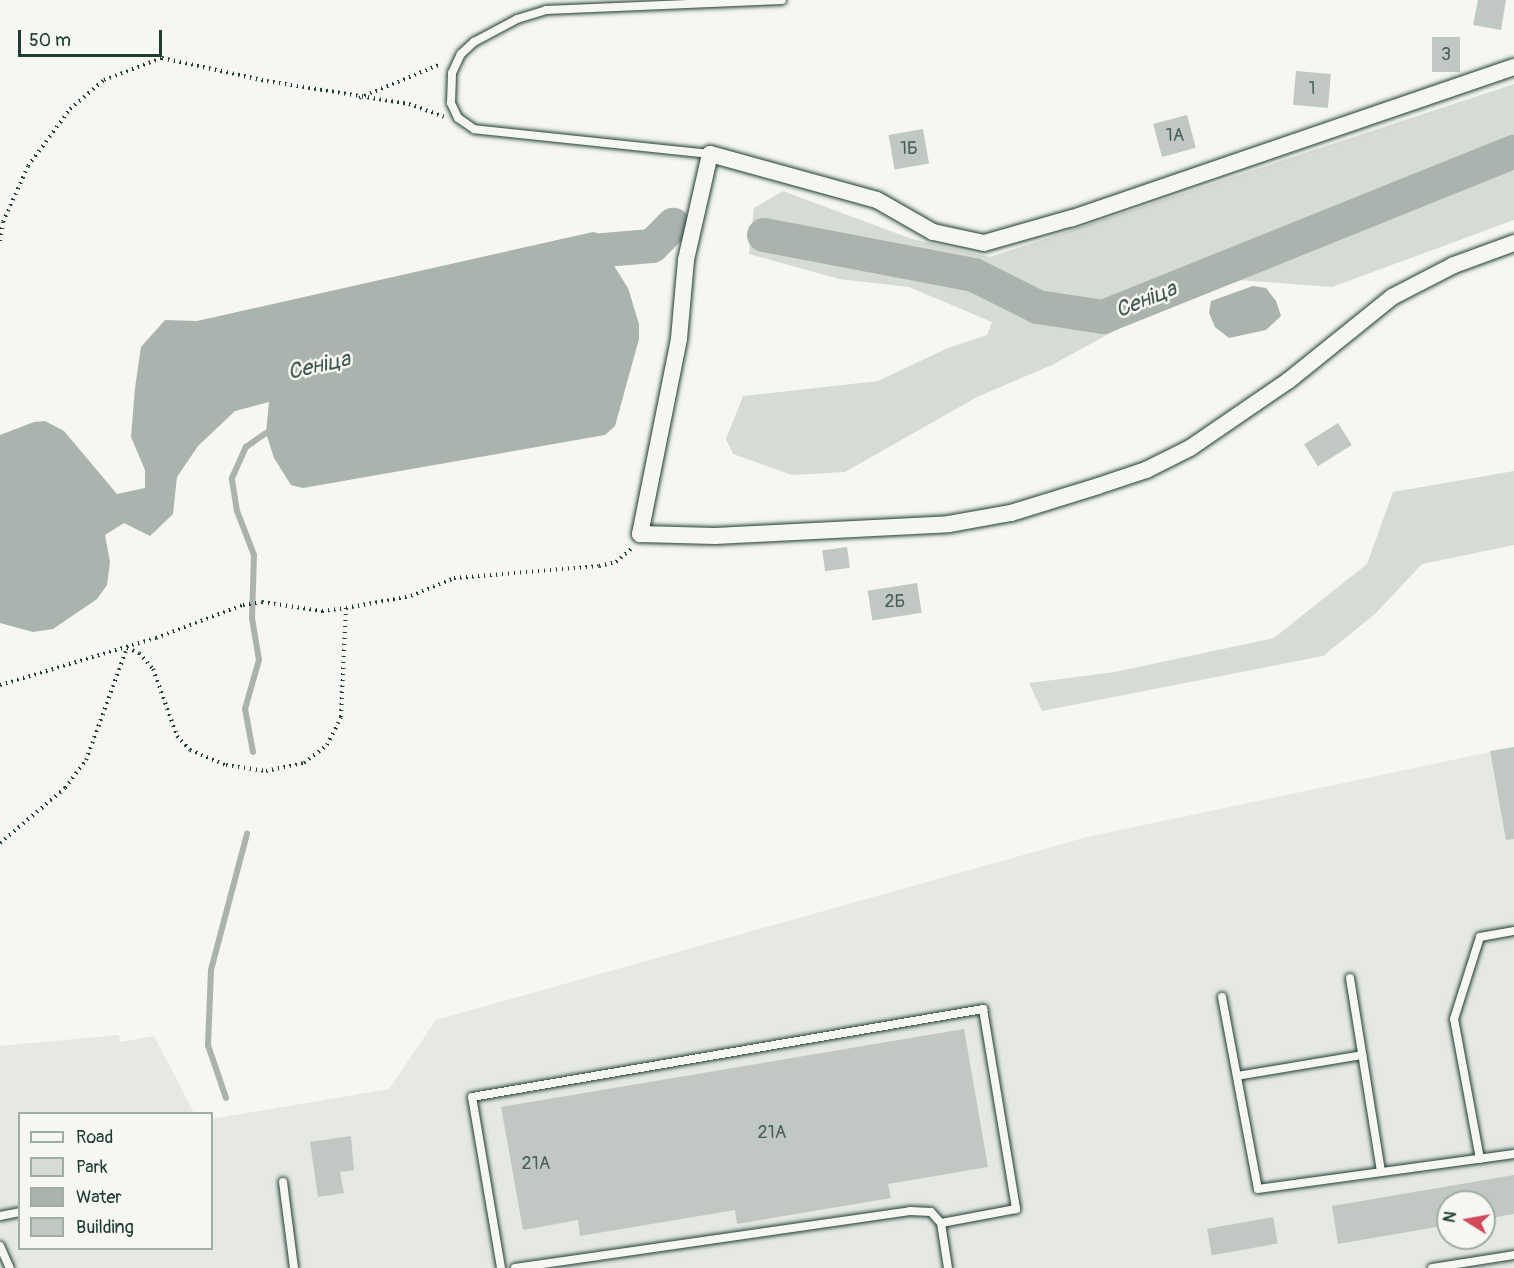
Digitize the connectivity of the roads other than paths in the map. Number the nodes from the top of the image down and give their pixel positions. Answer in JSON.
{"nodes":[{"id":1,"x":782,"y":0,"type":"edge"},
{"id":2,"x":1514,"y":67,"type":"edge"},
{"id":3,"x":710,"y":154,"type":"junction"},
{"id":4,"x":1514,"y":243,"type":"edge"},
{"id":5,"x":1514,"y":931,"type":"edge"},
{"id":6,"x":1350,"y":978,"type":"dead end"},
{"id":7,"x":1222,"y":997,"type":"dead end"},
{"id":8,"x":1362,"y":1055,"type":"junction"},
{"id":9,"x":1237,"y":1076,"type":"junction"},
{"id":10,"x":1514,"y":1154,"type":"edge"},
{"id":11,"x":1480,"y":1159,"type":"junction"},
{"id":12,"x":1381,"y":1172,"type":"junction"},
{"id":13,"x":283,"y":1182,"type":"dead end"},
{"id":14,"x":18,"y":1212,"type":"edge"},
{"id":15,"x":0,"y":1216,"type":"edge"},
{"id":16,"x":941,"y":1223,"type":"junction"},
{"id":17,"x":0,"y":1246,"type":"edge"},
{"id":18,"x":1514,"y":1255,"type":"edge"},
{"id":19,"x":10,"y":1268,"type":"edge"},
{"id":20,"x":294,"y":1268,"type":"edge"},
{"id":21,"x":501,"y":1268,"type":"edge"},
{"id":22,"x":515,"y":1268,"type":"edge"},
{"id":23,"x":948,"y":1268,"type":"edge"},
{"id":24,"x":1432,"y":1268,"type":"edge"}],
"edges":[{"from":1,"to":3,"type":"lane"},
{"from":2,"to":3,"type":"street"},
{"from":3,"to":4,"type":"street"},
{"from":5,"to":11,"type":"lane"},
{"from":6,"to":8,"type":"lane"},
{"from":7,"to":9,"type":"lane"},
{"from":8,"to":9,"type":"lane"},
{"from":8,"to":12,"type":"lane"},
{"from":9,"to":12,"type":"lane"},
{"from":10,"to":11,"type":"lane"},
{"from":11,"to":12,"type":"lane"},
{"from":13,"to":20,"type":"lane"},
{"from":14,"to":15,"type":"lane"},
{"from":16,"to":21,"type":"lane"},
{"from":16,"to":22,"type":"lane"},
{"from":16,"to":23,"type":"lane"},
{"from":17,"to":19,"type":"lane"},
{"from":18,"to":24,"type":"lane"}]}
